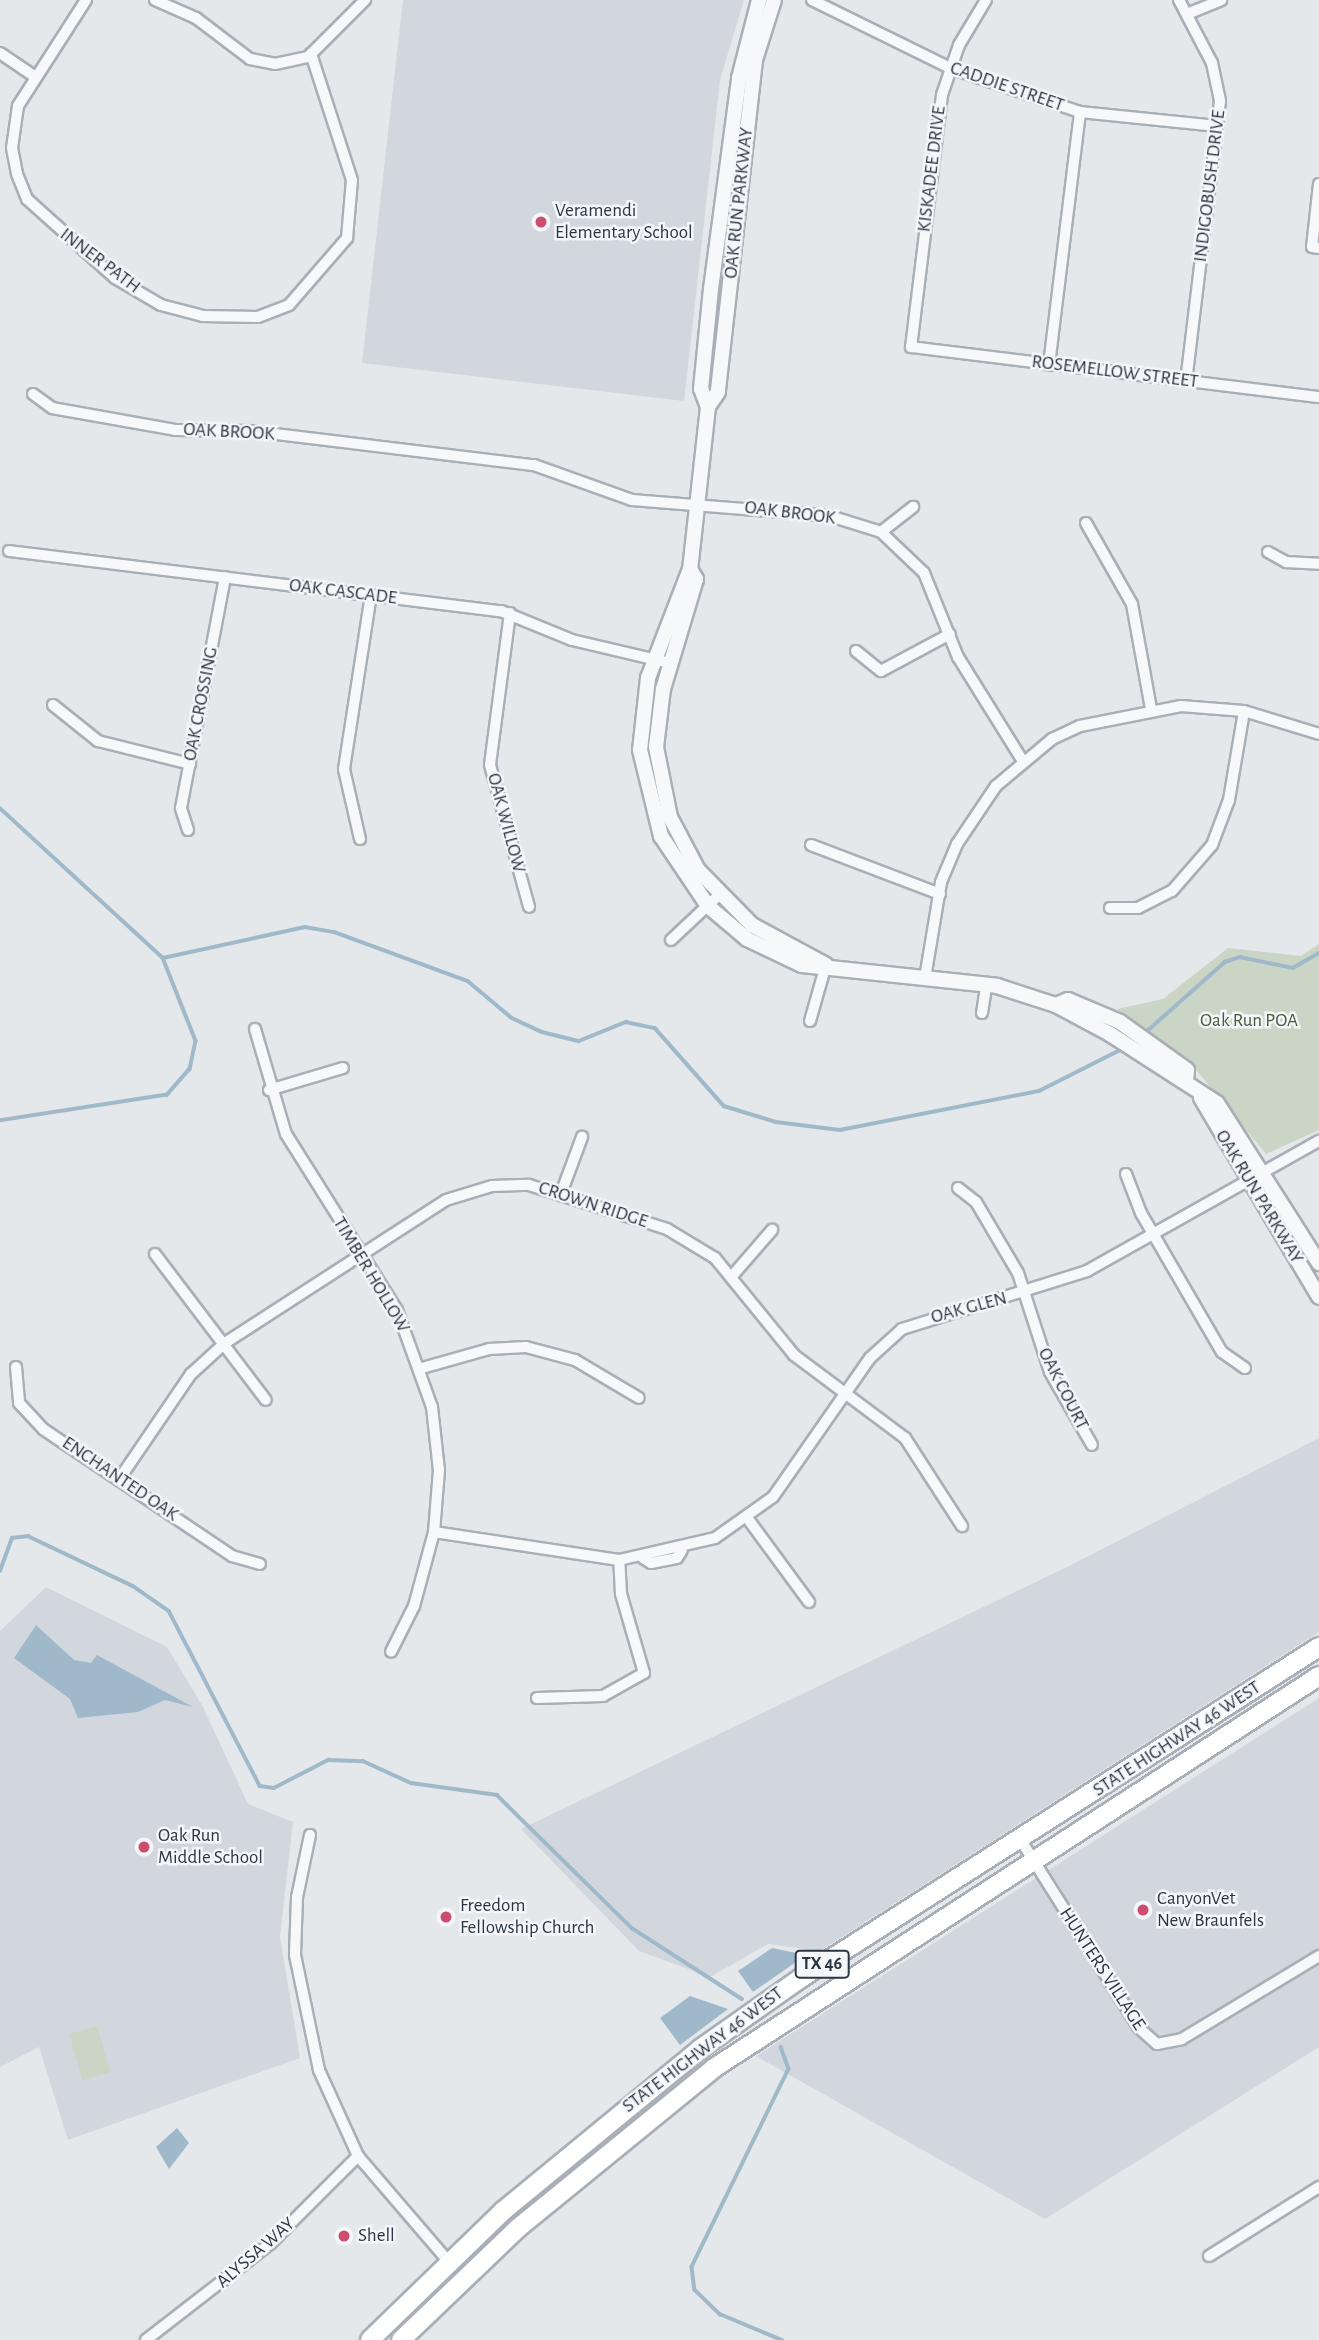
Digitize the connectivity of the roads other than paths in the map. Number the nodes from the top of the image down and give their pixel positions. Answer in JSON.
{"nodes":[{"id":1,"x":86,"y":0,"type":"edge"},
{"id":2,"x":155,"y":0,"type":"edge"},
{"id":3,"x":365,"y":0,"type":"edge"},
{"id":4,"x":759,"y":0,"type":"edge"},
{"id":5,"x":774,"y":0,"type":"edge"},
{"id":6,"x":812,"y":0,"type":"edge"},
{"id":7,"x":985,"y":0,"type":"edge"},
{"id":8,"x":1180,"y":0,"type":"edge"},
{"id":9,"x":1221,"y":0,"type":"edge"},
{"id":10,"x":1187,"y":14,"type":"junction"},
{"id":11,"x":0,"y":53,"type":"edge"},
{"id":12,"x":311,"y":54,"type":"junction"},
{"id":13,"x":950,"y":68,"type":"junction"},
{"id":14,"x":34,"y":76,"type":"junction"},
{"id":15,"x":1080,"y":112,"type":"junction"},
{"id":16,"x":1217,"y":126,"type":"junction"},
{"id":17,"x":1319,"y":184,"type":"edge"},
{"id":18,"x":732,"y":196,"type":"junction"},
{"id":19,"x":1315,"y":247,"type":"edge"},
{"id":20,"x":911,"y":347,"type":"joint"},
{"id":21,"x":1049,"y":365,"type":"junction"},
{"id":22,"x":1186,"y":380,"type":"junction"},
{"id":23,"x":33,"y":394,"type":"dead end"},
{"id":24,"x":1319,"y":397,"type":"edge"},
{"id":25,"x":696,"y":504,"type":"junction"},
{"id":26,"x":913,"y":507,"type":"dead end"},
{"id":27,"x":1086,"y":523,"type":"dead end"},
{"id":28,"x":881,"y":532,"type":"junction"},
{"id":29,"x":9,"y":551,"type":"dead end"},
{"id":30,"x":1268,"y":552,"type":"dead end"},
{"id":31,"x":1319,"y":564,"type":"edge"},
{"id":32,"x":690,"y":569,"type":"junction"},
{"id":33,"x":225,"y":577,"type":"junction"},
{"id":34,"x":371,"y":595,"type":"junction"},
{"id":35,"x":510,"y":614,"type":"junction"},
{"id":36,"x":950,"y":634,"type":"junction"},
{"id":37,"x":856,"y":651,"type":"dead end"},
{"id":38,"x":655,"y":657,"type":"junction"},
{"id":39,"x":670,"y":663,"type":"junction"},
{"id":40,"x":53,"y":705,"type":"dead end"},
{"id":41,"x":1151,"y":709,"type":"junction"},
{"id":42,"x":1244,"y":711,"type":"junction"},
{"id":43,"x":1319,"y":734,"type":"edge"},
{"id":44,"x":1022,"y":760,"type":"junction"},
{"id":45,"x":190,"y":764,"type":"junction"},
{"id":46,"x":188,"y":830,"type":"dead end"},
{"id":47,"x":360,"y":839,"type":"dead end"},
{"id":48,"x":811,"y":845,"type":"dead end"},
{"id":49,"x":940,"y":894,"type":"junction"},
{"id":50,"x":719,"y":895,"type":"junction"},
{"id":51,"x":529,"y":906,"type":"dead end"},
{"id":52,"x":708,"y":906,"type":"junction"},
{"id":53,"x":1110,"y":908,"type":"dead end"},
{"id":54,"x":671,"y":940,"type":"dead end"},
{"id":55,"x":826,"y":965,"type":"junction"},
{"id":56,"x":925,"y":978,"type":"junction"},
{"id":57,"x":987,"y":983,"type":"junction"},
{"id":58,"x":982,"y":1013,"type":"dead end"},
{"id":59,"x":1088,"y":1015,"type":"junction"},
{"id":60,"x":810,"y":1021,"type":"dead end"},
{"id":61,"x":256,"y":1029,"type":"dead end"},
{"id":62,"x":343,"y":1068,"type":"dead end"},
{"id":63,"x":1186,"y":1081,"type":"junction"},
{"id":64,"x":270,"y":1090,"type":"junction"},
{"id":65,"x":582,"y":1137,"type":"dead end"},
{"id":66,"x":1319,"y":1141,"type":"edge"},
{"id":67,"x":1126,"y":1174,"type":"dead end"},
{"id":68,"x":1256,"y":1175,"type":"junction"},
{"id":69,"x":958,"y":1188,"type":"dead end"},
{"id":70,"x":562,"y":1191,"type":"junction"},
{"id":71,"x":772,"y":1230,"type":"dead end"},
{"id":72,"x":1154,"y":1236,"type":"junction"},
{"id":73,"x":358,"y":1251,"type":"junction"},
{"id":74,"x":155,"y":1254,"type":"dead end"},
{"id":75,"x":1319,"y":1263,"type":"edge"},
{"id":76,"x":733,"y":1275,"type":"junction"},
{"id":77,"x":1025,"y":1293,"type":"junction"},
{"id":78,"x":1319,"y":1297,"type":"edge"},
{"id":79,"x":225,"y":1343,"type":"junction"},
{"id":80,"x":16,"y":1367,"type":"dead end"},
{"id":81,"x":422,"y":1368,"type":"junction"},
{"id":82,"x":1245,"y":1368,"type":"dead end"},
{"id":83,"x":846,"y":1393,"type":"junction"},
{"id":84,"x":639,"y":1398,"type":"dead end"},
{"id":85,"x":265,"y":1400,"type":"dead end"},
{"id":86,"x":1092,"y":1445,"type":"dead end"},
{"id":87,"x":120,"y":1478,"type":"junction"},
{"id":88,"x":748,"y":1519,"type":"junction"},
{"id":89,"x":962,"y":1526,"type":"dead end"},
{"id":90,"x":434,"y":1532,"type":"junction"},
{"id":91,"x":619,"y":1560,"type":"junction"},
{"id":92,"x":260,"y":1564,"type":"dead end"},
{"id":93,"x":809,"y":1602,"type":"dead end"},
{"id":94,"x":1319,"y":1647,"type":"edge"},
{"id":95,"x":391,"y":1652,"type":"dead end"},
{"id":96,"x":1319,"y":1676,"type":"edge"},
{"id":97,"x":537,"y":1698,"type":"dead end"},
{"id":98,"x":310,"y":1835,"type":"dead end"},
{"id":99,"x":1020,"y":1839,"type":"junction"},
{"id":100,"x":1032,"y":1858,"type":"junction"},
{"id":101,"x":1319,"y":1956,"type":"edge"},
{"id":102,"x":358,"y":2156,"type":"junction"},
{"id":103,"x":1319,"y":2187,"type":"edge"},
{"id":104,"x":1209,"y":2256,"type":"dead end"},
{"id":105,"x":449,"y":2262,"type":"junction"},
{"id":106,"x":404,"y":2337,"type":"edge"},
{"id":107,"x":146,"y":2340,"type":"edge"},
{"id":108,"x":370,"y":2340,"type":"edge"}],
"edges":[{"from":1,"to":14,"type":"street","name":"INNER PATH"},
{"from":2,"to":12,"type":"street"},
{"from":3,"to":12,"type":"street"},
{"from":4,"to":18,"type":"street","name":"OAK RUN PARKWAY"},
{"from":5,"to":18,"type":"street","name":"OAK RUN PARKWAY"},
{"from":6,"to":13,"type":"street","name":"CADDIE STREET"},
{"from":7,"to":13,"type":"street","name":"KISKADEE DRIVE"},
{"from":8,"to":10,"type":"street","name":"INDIGOBUSH DRIVE"},
{"from":9,"to":10,"type":"street"},
{"from":10,"to":16,"type":"street","name":"INDIGOBUSH DRIVE"},
{"from":11,"to":14,"type":"street"},
{"from":12,"to":14,"type":"street","name":"INNER PATH"},
{"from":13,"to":15,"type":"street","name":"CADDIE STREET"},
{"from":13,"to":20,"type":"street","name":"KISKADEE DRIVE"},
{"from":15,"to":16,"type":"street","name":"CADDIE STREET"},
{"from":15,"to":21,"type":"street"},
{"from":16,"to":22,"type":"street","name":"INDIGOBUSH DRIVE"},
{"from":17,"to":19,"type":"street"},
{"from":18,"to":25,"type":"street","name":"OAK RUN PARKWAY"},
{"from":20,"to":21,"type":"street","name":"ROSEMELLOW STREET"},
{"from":21,"to":22,"type":"street","name":"ROSEMELLOW STREET"},
{"from":22,"to":24,"type":"street","name":"ROSEMELLOW STREET"},
{"from":23,"to":25,"type":"street","name":"OAK BROOK"},
{"from":25,"to":28,"type":"street","name":"OAK BROOK"},
{"from":25,"to":32,"type":"street","name":"OAK RUN PARKWAY"},
{"from":26,"to":28,"type":"street"},
{"from":27,"to":41,"type":"street"},
{"from":28,"to":36,"type":"street","name":"OAK BROOK"},
{"from":29,"to":33,"type":"street","name":"OAK CASCADE"},
{"from":30,"to":31,"type":"street"},
{"from":32,"to":38,"type":"street","name":"OAK RUN PARKWAY"},
{"from":32,"to":39,"type":"street","name":"OAK RUN PARKWAY"},
{"from":33,"to":34,"type":"street","name":"OAK CASCADE"},
{"from":33,"to":45,"type":"street","name":"OAK CROSSING"},
{"from":34,"to":35,"type":"street","name":"OAK CASCADE"},
{"from":34,"to":47,"type":"street"},
{"from":35,"to":38,"type":"street","name":"OAK CASCADE"},
{"from":35,"to":51,"type":"street","name":"OAK WILLOW"},
{"from":36,"to":37,"type":"street"},
{"from":36,"to":44,"type":"street","name":"OAK BROOK"},
{"from":38,"to":39,"type":"street","name":"OAK CASCADE"},
{"from":38,"to":52,"type":"street","name":"OAK RUN PARKWAY"},
{"from":39,"to":50,"type":"street","name":"OAK RUN PARKWAY"},
{"from":40,"to":45,"type":"street"},
{"from":41,"to":42,"type":"street"},
{"from":41,"to":44,"type":"street"},
{"from":42,"to":43,"type":"street"},
{"from":42,"to":53,"type":"street"},
{"from":44,"to":49,"type":"street"},
{"from":45,"to":46,"type":"street","name":"OAK CROSSING"},
{"from":48,"to":49,"type":"street"},
{"from":49,"to":56,"type":"street"},
{"from":50,"to":52,"type":"street"},
{"from":50,"to":55,"type":"street","name":"OAK RUN PARKWAY"},
{"from":52,"to":54,"type":"street"},
{"from":52,"to":55,"type":"street","name":"OAK RUN PARKWAY"},
{"from":55,"to":56,"type":"street","name":"OAK RUN PARKWAY"},
{"from":55,"to":60,"type":"street"},
{"from":56,"to":57,"type":"street","name":"OAK RUN PARKWAY"},
{"from":57,"to":58,"type":"street"},
{"from":57,"to":59,"type":"street","name":"OAK RUN PARKWAY"},
{"from":59,"to":63,"type":"street","name":"OAK RUN PARKWAY"},
{"from":59,"to":63,"type":"street","name":"OAK RUN PARKWAY"},
{"from":61,"to":64,"type":"street","name":"TIMBER HOLLOW"},
{"from":62,"to":64,"type":"street"},
{"from":63,"to":68,"type":"street","name":"OAK RUN PARKWAY"},
{"from":64,"to":73,"type":"street","name":"TIMBER HOLLOW"},
{"from":65,"to":70,"type":"street"},
{"from":66,"to":68,"type":"street","name":"OAK GLEN"},
{"from":67,"to":72,"type":"street"},
{"from":68,"to":72,"type":"street","name":"OAK GLEN"},
{"from":68,"to":75,"type":"street","name":"OAK RUN PARKWAY"},
{"from":68,"to":78,"type":"street","name":"OAK RUN PARKWAY"},
{"from":69,"to":77,"type":"street","name":"OAK COURT"},
{"from":70,"to":73,"type":"street","name":"CROWN RIDGE"},
{"from":70,"to":76,"type":"street","name":"CROWN RIDGE"},
{"from":71,"to":76,"type":"street"},
{"from":72,"to":77,"type":"street","name":"OAK GLEN"},
{"from":72,"to":82,"type":"street"},
{"from":73,"to":79,"type":"street","name":"CROWN RIDGE"},
{"from":73,"to":81,"type":"street","name":"TIMBER HOLLOW"},
{"from":74,"to":79,"type":"street"},
{"from":76,"to":83,"type":"street","name":"CROWN RIDGE"},
{"from":77,"to":83,"type":"street","name":"OAK GLEN"},
{"from":77,"to":86,"type":"street","name":"OAK COURT"},
{"from":79,"to":85,"type":"street"},
{"from":79,"to":87,"type":"street","name":"CROWN RIDGE"},
{"from":80,"to":87,"type":"street","name":"ENCHANTED OAK"},
{"from":81,"to":84,"type":"street"},
{"from":81,"to":90,"type":"street","name":"TIMBER HOLLOW"},
{"from":83,"to":88,"type":"street","name":"OAK GLEN"},
{"from":83,"to":89,"type":"street","name":"CROWN RIDGE"},
{"from":87,"to":92,"type":"street","name":"ENCHANTED OAK"},
{"from":88,"to":91,"type":"street","name":"OAK GLEN"},
{"from":88,"to":93,"type":"street"},
{"from":90,"to":91,"type":"street","name":"OAK GLEN"},
{"from":90,"to":95,"type":"street","name":"TIMBER HOLLOW"},
{"from":91,"to":97,"type":"street"},
{"from":94,"to":99,"type":"main road","name":"STATE HIGHWAY 46 WEST","number":"TX 46"},
{"from":96,"to":100,"type":"main road","name":"STATE HIGHWAY 46 WEST","number":"TX 46"},
{"from":98,"to":102,"type":"street"},
{"from":99,"to":100,"type":"street","name":"HUNTERS VILLAGE"},
{"from":99,"to":105,"type":"main road","name":"STATE HIGHWAY 46 WEST","number":"TX 46"},
{"from":100,"to":101,"type":"street","name":"HUNTERS VILLAGE"},
{"from":100,"to":106,"type":"main road","name":"STATE HIGHWAY 46 WEST","number":"TX 46"},
{"from":102,"to":105,"type":"street"},
{"from":102,"to":107,"type":"street","name":"ALYSSA WAY"},
{"from":103,"to":104,"type":"street"},
{"from":105,"to":106,"type":"main road"},
{"from":105,"to":108,"type":"main road","name":"STATE HIGHWAY 46 WEST","number":"TX 46"}]}
